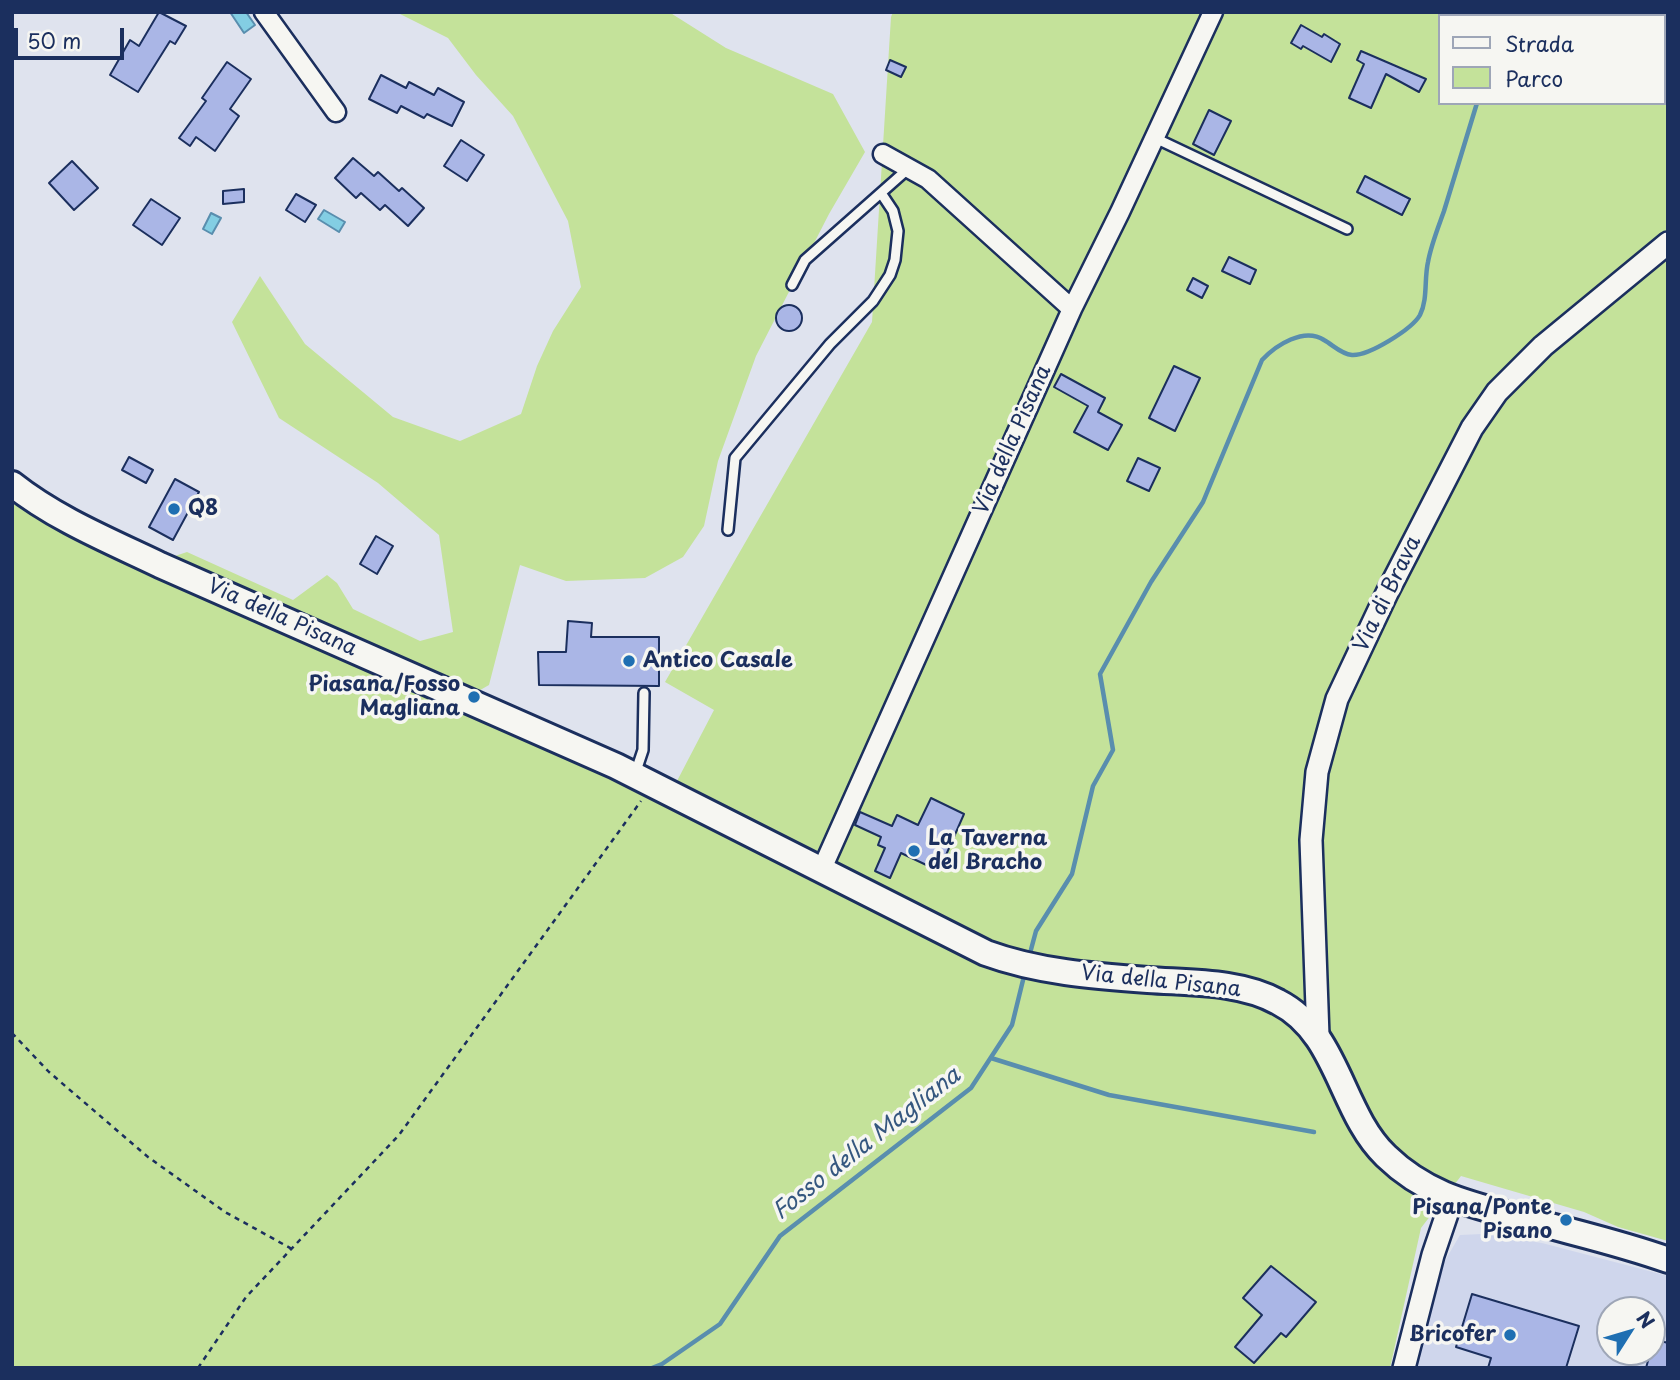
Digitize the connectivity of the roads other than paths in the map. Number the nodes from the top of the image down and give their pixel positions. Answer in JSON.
{"nodes":[{"id":1,"x":264,"y":12,"type":"edge"},
{"id":2,"x":1213,"y":12,"type":"edge"},
{"id":3,"x":335,"y":112,"type":"dead end"},
{"id":4,"x":1155,"y":138,"type":"junction"},
{"id":5,"x":883,"y":154,"type":"dead end"},
{"id":6,"x":909,"y":168,"type":"junction"},
{"id":7,"x":881,"y":193,"type":"junction"},
{"id":8,"x":1347,"y":229,"type":"dead end"},
{"id":9,"x":1668,"y":243,"type":"edge"},
{"id":10,"x":792,"y":285,"type":"dead end"},
{"id":11,"x":1072,"y":309,"type":"junction"},
{"id":12,"x":12,"y":484,"type":"edge"},
{"id":13,"x":728,"y":530,"type":"dead end"},
{"id":14,"x":644,"y":693,"type":"dead end"},
{"id":15,"x":644,"y":780,"type":"junction"},
{"id":16,"x":821,"y":871,"type":"junction"},
{"id":17,"x":1318,"y":1036,"type":"junction"},
{"id":18,"x":1452,"y":1199,"type":"junction"},
{"id":19,"x":1668,"y":1260,"type":"edge"},
{"id":20,"x":1404,"y":1368,"type":"edge"}],
"edges":[{"from":1,"to":3,"type":"street"},
{"from":2,"to":4,"type":"street","name":"Via della Pisana"},
{"from":4,"to":8,"type":"lane"},
{"from":4,"to":11,"type":"street","name":"Via della Pisana"},
{"from":5,"to":6,"type":"street"},
{"from":6,"to":7,"type":"lane"},
{"from":6,"to":11,"type":"street"},
{"from":7,"to":10,"type":"lane"},
{"from":7,"to":13,"type":"lane"},
{"from":9,"to":17,"type":"street","name":"Via di Brava"},
{"from":11,"to":16,"type":"street","name":"Via della Pisana"},
{"from":12,"to":15,"type":"main road","name":"Via della Pisana"},
{"from":14,"to":15,"type":"lane"},
{"from":15,"to":16,"type":"main road","name":"Via della Pisana"},
{"from":16,"to":17,"type":"main road","name":"Via della Pisana"},
{"from":17,"to":18,"type":"main road","name":"Via della Pisana"},
{"from":18,"to":19,"type":"main road","name":"Via della Pisana"},
{"from":18,"to":20,"type":"street"}]}
